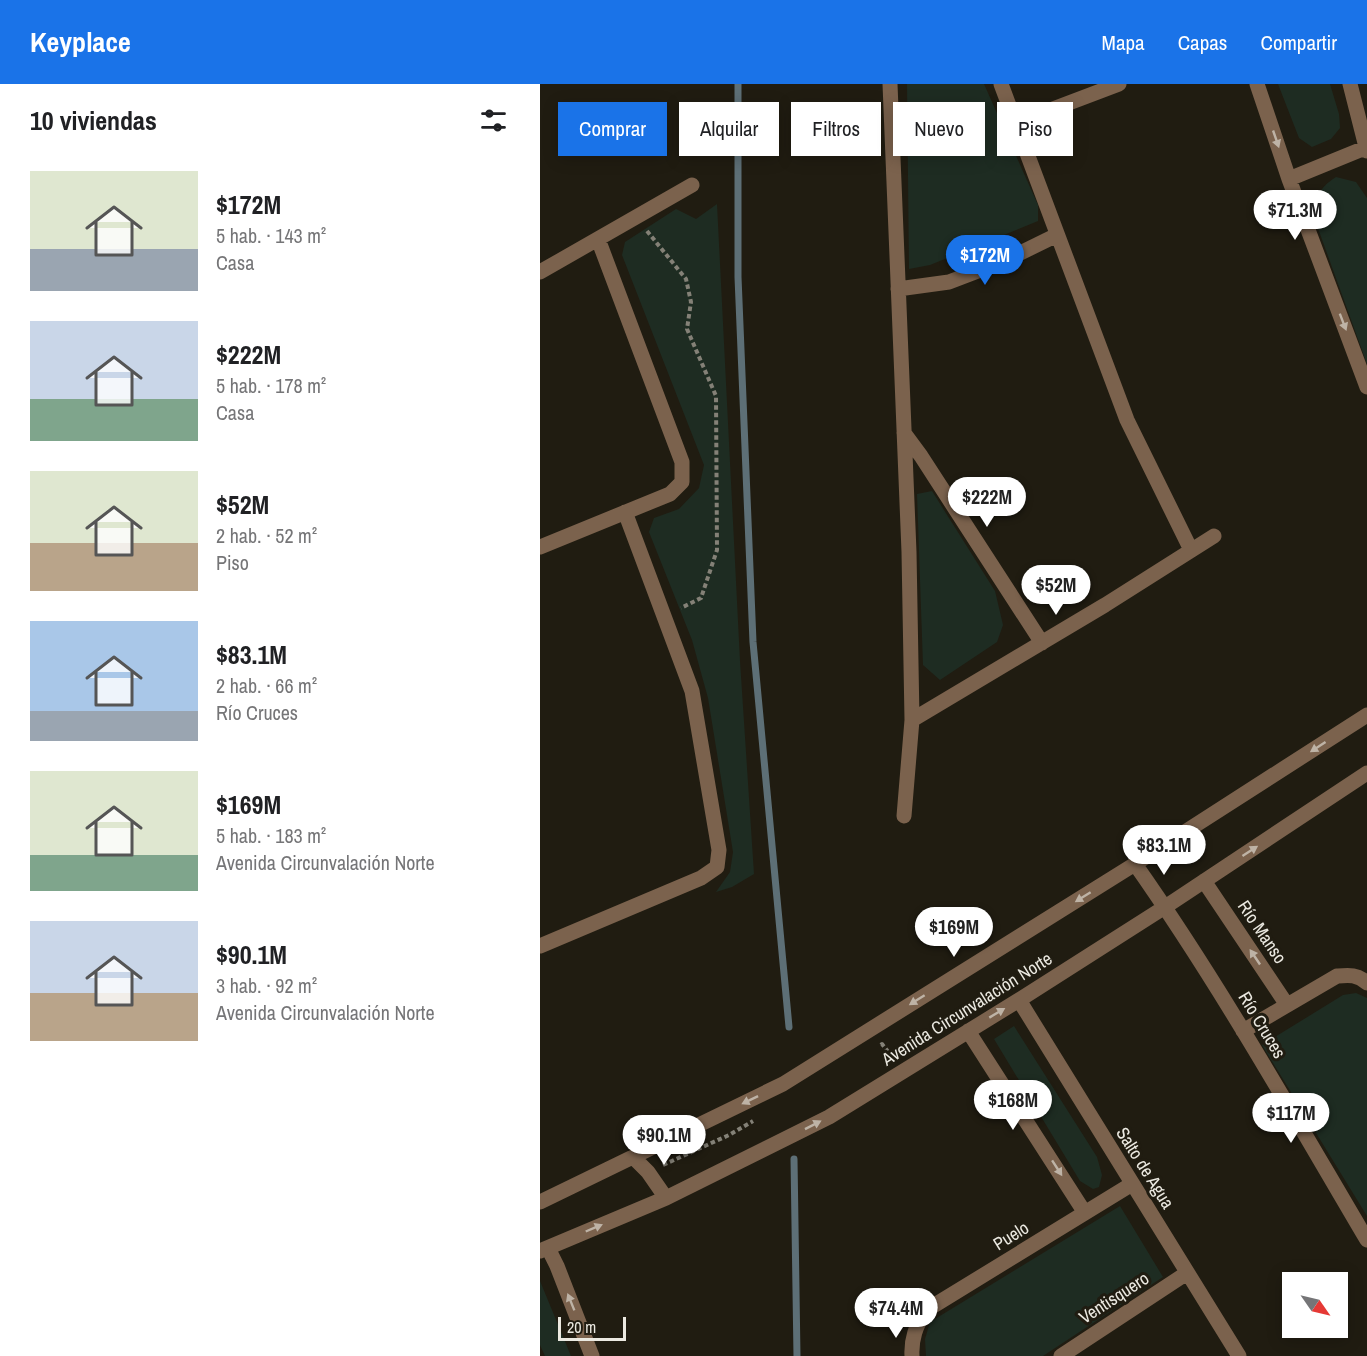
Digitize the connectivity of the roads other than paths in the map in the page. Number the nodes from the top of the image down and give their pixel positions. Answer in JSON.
{"nodes":[{"id":1,"x":890,"y":84,"type":"edge"},
{"id":2,"x":1119,"y":84,"type":"edge"},
{"id":3,"x":1257,"y":84,"type":"edge"},
{"id":4,"x":1350,"y":84,"type":"edge"},
{"id":5,"x":1007,"y":86,"type":"edge"},
{"id":6,"x":1011,"y":102,"type":"edge"},
{"id":7,"x":1071,"y":102,"type":"edge"},
{"id":8,"x":1366,"y":150,"type":"edge"},
{"id":9,"x":1028,"y":156,"type":"edge"},
{"id":10,"x":1289,"y":179,"type":"junction"},
{"id":11,"x":692,"y":185,"type":"dead end"},
{"id":12,"x":1057,"y":235,"type":"junction"},
{"id":13,"x":598,"y":239,"type":"junction"},
{"id":14,"x":540,"y":272,"type":"edge"},
{"id":15,"x":898,"y":289,"type":"junction"},
{"id":16,"x":1367,"y":387,"type":"edge"},
{"id":17,"x":904,"y":432,"type":"junction"},
{"id":18,"x":625,"y":512,"type":"junction"},
{"id":19,"x":1214,"y":536,"type":"dead end"},
{"id":20,"x":540,"y":547,"type":"edge"},
{"id":21,"x":1191,"y":550,"type":"junction"},
{"id":22,"x":1042,"y":643,"type":"junction"},
{"id":23,"x":1367,"y":715,"type":"edge"},
{"id":24,"x":912,"y":720,"type":"junction"},
{"id":25,"x":1367,"y":773,"type":"edge"},
{"id":26,"x":904,"y":816,"type":"dead end"},
{"id":27,"x":1135,"y":864,"type":"junction"},
{"id":28,"x":1204,"y":881,"type":"junction"},
{"id":29,"x":1165,"y":907,"type":"junction"},
{"id":30,"x":540,"y":946,"type":"edge"},
{"id":31,"x":1367,"y":983,"type":"edge"},
{"id":32,"x":1019,"y":1000,"type":"junction"},
{"id":33,"x":1287,"y":1005,"type":"junction"},
{"id":34,"x":968,"y":1031,"type":"junction"},
{"id":35,"x":1243,"y":1031,"type":"junction"},
{"id":36,"x":633,"y":1158,"type":"junction"},
{"id":37,"x":1132,"y":1184,"type":"junction"},
{"id":38,"x":666,"y":1198,"type":"junction"},
{"id":39,"x":540,"y":1202,"type":"edge"},
{"id":40,"x":1085,"y":1213,"type":"junction"},
{"id":41,"x":1367,"y":1240,"type":"edge"},
{"id":42,"x":544,"y":1250,"type":"edge"},
{"id":43,"x":1187,"y":1273,"type":"junction"},
{"id":44,"x":592,"y":1356,"type":"edge"},
{"id":45,"x":912,"y":1356,"type":"edge"},
{"id":46,"x":1061,"y":1356,"type":"edge"},
{"id":47,"x":1239,"y":1356,"type":"edge"}],
"edges":[{"from":1,"to":15,"type":"street"},
{"from":2,"to":7,"type":"street"},
{"from":3,"to":10,"type":"street","one_way":true},
{"from":4,"to":8,"type":"street"},
{"from":5,"to":6,"type":"street"},
{"from":8,"to":10,"type":"street"},
{"from":9,"to":12,"type":"street"},
{"from":10,"to":16,"type":"street","one_way":true},
{"from":11,"to":13,"type":"street"},
{"from":12,"to":15,"type":"street"},
{"from":12,"to":21,"type":"street"},
{"from":13,"to":14,"type":"street"},
{"from":13,"to":18,"type":"street"},
{"from":15,"to":17,"type":"street"},
{"from":17,"to":22,"type":"street"},
{"from":17,"to":24,"type":"street"},
{"from":18,"to":20,"type":"street"},
{"from":18,"to":30,"type":"street"},
{"from":19,"to":21,"type":"street"},
{"from":21,"to":22,"type":"street"},
{"from":22,"to":24,"type":"street"},
{"from":23,"to":27,"type":"street","name":"Avenida Circunvalación Norte","one_way":true},
{"from":24,"to":26,"type":"street"},
{"from":28,"to":25,"type":"street","name":"Avenida Circunvalación Norte","one_way":true},
{"from":27,"to":29,"type":"street","name":"Río Cruces"},
{"from":27,"to":36,"type":"street","name":"Avenida Circunvalación Norte","one_way":true},
{"from":28,"to":29,"type":"street","name":"Avenida Circunvalación Norte"},
{"from":33,"to":28,"type":"street","name":"Río Manso","one_way":true},
{"from":29,"to":32,"type":"street","name":"Avenida Circunvalación Norte"},
{"from":29,"to":35,"type":"street","name":"Río Cruces"},
{"from":31,"to":33,"type":"street"},
{"from":34,"to":32,"type":"street","name":"Avenida Circunvalación Norte","one_way":true},
{"from":32,"to":37,"type":"street","name":"Salto de Agua"},
{"from":33,"to":35,"type":"street"},
{"from":38,"to":34,"type":"street","name":"Avenida Circunvalación Norte","one_way":true},
{"from":34,"to":40,"type":"street","one_way":true},
{"from":35,"to":41,"type":"street","name":"Río Cruces"},
{"from":36,"to":38,"type":"street"},
{"from":36,"to":39,"type":"street","name":"Avenida Circunvalación Norte"},
{"from":37,"to":40,"type":"street","name":"Puelo"},
{"from":37,"to":43,"type":"street","name":"Salto de Agua"},
{"from":42,"to":38,"type":"street","name":"Avenida Circunvalación Norte","one_way":true},
{"from":40,"to":45,"type":"street","name":"Puelo"},
{"from":44,"to":42,"type":"street","one_way":true},
{"from":43,"to":46,"type":"street","name":"Ventisquero"},
{"from":43,"to":47,"type":"street","name":"Salto de Agua"}]}
